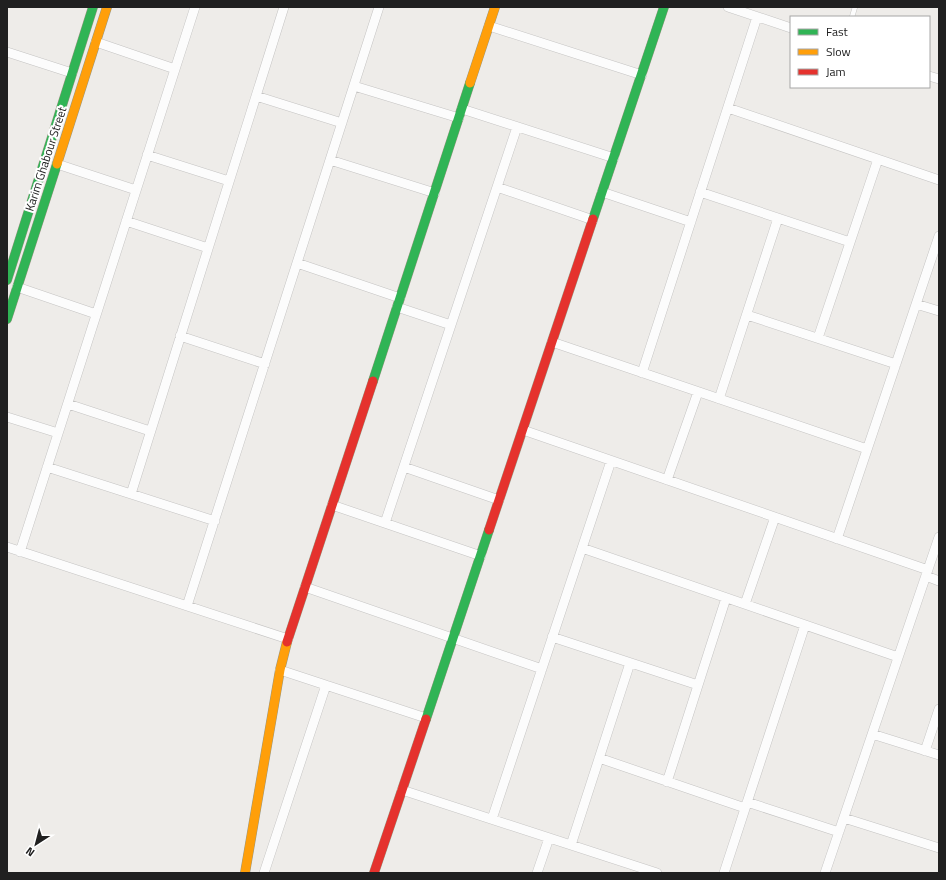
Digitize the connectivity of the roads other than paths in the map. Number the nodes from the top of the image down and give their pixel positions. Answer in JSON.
{"nodes":[{"id":1,"x":93,"y":7,"type":"edge"},
{"id":2,"x":107,"y":7,"type":"edge"},
{"id":3,"x":195,"y":7,"type":"edge"},
{"id":4,"x":284,"y":7,"type":"edge"},
{"id":5,"x":379,"y":7,"type":"edge"},
{"id":6,"x":495,"y":7,"type":"edge"},
{"id":7,"x":664,"y":7,"type":"edge"},
{"id":8,"x":728,"y":7,"type":"edge"},
{"id":9,"x":757,"y":17,"type":"junction"},
{"id":10,"x":489,"y":26,"type":"junction"},
{"id":11,"x":790,"y":28,"type":"edge"},
{"id":12,"x":96,"y":42,"type":"junction"},
{"id":13,"x":7,"y":52,"type":"edge"},
{"id":14,"x":175,"y":69,"type":"junction"},
{"id":15,"x":72,"y":73,"type":"junction"},
{"id":16,"x":642,"y":75,"type":"junction"},
{"id":17,"x":354,"y":86,"type":"junction"},
{"id":18,"x":256,"y":96,"type":"junction"},
{"id":19,"x":728,"y":108,"type":"junction"},
{"id":20,"x":462,"y":109,"type":"junction"},
{"id":21,"x":459,"y":118,"type":"junction"},
{"id":22,"x":342,"y":123,"type":"junction"},
{"id":23,"x":517,"y":127,"type":"junction"},
{"id":24,"x":147,"y":155,"type":"junction"},
{"id":25,"x":614,"y":158,"type":"junction"},
{"id":26,"x":878,"y":159,"type":"junction"},
{"id":27,"x":330,"y":160,"type":"junction"},
{"id":28,"x":56,"y":164,"type":"junction"},
{"id":29,"x":939,"y":180,"type":"edge"},
{"id":30,"x":229,"y":181,"type":"junction"},
{"id":31,"x":497,"y":188,"type":"junction"},
{"id":32,"x":36,"y":190,"type":"junction"},
{"id":33,"x":136,"y":190,"type":"junction"},
{"id":34,"x":602,"y":192,"type":"junction"},
{"id":35,"x":700,"y":192,"type":"junction"},
{"id":36,"x":435,"y":193,"type":"junction"},
{"id":37,"x":47,"y":194,"type":"junction"},
{"id":38,"x":778,"y":218,"type":"junction"},
{"id":39,"x":593,"y":220,"type":"junction"},
{"id":40,"x":126,"y":221,"type":"junction"},
{"id":41,"x":691,"y":222,"type":"junction"},
{"id":42,"x":939,"y":236,"type":"edge"},
{"id":43,"x":850,"y":242,"type":"junction"},
{"id":44,"x":208,"y":248,"type":"junction"},
{"id":45,"x":297,"y":263,"type":"junction"},
{"id":46,"x":7,"y":280,"type":"edge"},
{"id":47,"x":17,"y":287,"type":"junction"},
{"id":48,"x":399,"y":302,"type":"junction"},
{"id":49,"x":916,"y":304,"type":"junction"},
{"id":50,"x":939,"y":311,"type":"edge"},
{"id":51,"x":96,"y":314,"type":"junction"},
{"id":52,"x":747,"y":315,"type":"junction"},
{"id":53,"x":7,"y":319,"type":"edge"},
{"id":54,"x":451,"y":325,"type":"junction"},
{"id":55,"x":180,"y":336,"type":"junction"},
{"id":56,"x":818,"y":338,"type":"junction"},
{"id":57,"x":552,"y":342,"type":"junction"},
{"id":58,"x":264,"y":364,"type":"junction"},
{"id":59,"x":896,"y":364,"type":"junction"},
{"id":60,"x":642,"y":373,"type":"junction"},
{"id":61,"x":698,"y":392,"type":"junction"},
{"id":62,"x":720,"y":399,"type":"junction"},
{"id":63,"x":68,"y":404,"type":"junction"},
{"id":64,"x":7,"y":417,"type":"edge"},
{"id":65,"x":523,"y":430,"type":"junction"},
{"id":66,"x":150,"y":431,"type":"junction"},
{"id":67,"x":58,"y":433,"type":"junction"},
{"id":68,"x":867,"y":449,"type":"junction"},
{"id":69,"x":611,"y":461,"type":"junction"},
{"id":70,"x":47,"y":467,"type":"junction"},
{"id":71,"x":404,"y":467,"type":"junction"},
{"id":72,"x":667,"y":480,"type":"junction"},
{"id":73,"x":131,"y":494,"type":"junction"},
{"id":74,"x":499,"y":500,"type":"junction"},
{"id":75,"x":332,"y":505,"type":"junction"},
{"id":76,"x":775,"y":517,"type":"junction"},
{"id":77,"x":214,"y":520,"type":"junction"},
{"id":78,"x":385,"y":523,"type":"junction"},
{"id":79,"x":939,"y":537,"type":"edge"},
{"id":80,"x":837,"y":539,"type":"junction"},
{"id":81,"x":7,"y":547,"type":"edge"},
{"id":82,"x":582,"y":548,"type":"junction"},
{"id":83,"x":20,"y":552,"type":"junction"},
{"id":84,"x":481,"y":556,"type":"junction"},
{"id":85,"x":927,"y":573,"type":"junction"},
{"id":86,"x":939,"y":581,"type":"edge"},
{"id":87,"x":305,"y":587,"type":"junction"},
{"id":88,"x":726,"y":598,"type":"junction"},
{"id":89,"x":745,"y":604,"type":"junction"},
{"id":90,"x":187,"y":606,"type":"junction"},
{"id":91,"x":805,"y":625,"type":"junction"},
{"id":92,"x":552,"y":637,"type":"junction"},
{"id":93,"x":453,"y":638,"type":"junction"},
{"id":94,"x":288,"y":639,"type":"junction"},
{"id":95,"x":898,"y":657,"type":"junction"},
{"id":96,"x":630,"y":663,"type":"junction"},
{"id":97,"x":542,"y":669,"type":"junction"},
{"id":98,"x":280,"y":670,"type":"junction"},
{"id":99,"x":326,"y":685,"type":"junction"},
{"id":100,"x":698,"y":685,"type":"junction"},
{"id":101,"x":939,"y":709,"type":"edge"},
{"id":102,"x":426,"y":718,"type":"junction"},
{"id":103,"x":872,"y":734,"type":"junction"},
{"id":104,"x":925,"y":751,"type":"junction"},
{"id":105,"x":939,"y":755,"type":"edge"},
{"id":106,"x":599,"y":758,"type":"junction"},
{"id":107,"x":667,"y":782,"type":"junction"},
{"id":108,"x":402,"y":790,"type":"junction"},
{"id":109,"x":746,"y":805,"type":"junction"},
{"id":110,"x":844,"y":818,"type":"junction"},
{"id":111,"x":492,"y":819,"type":"junction"},
{"id":112,"x":839,"y":832,"type":"junction"},
{"id":113,"x":549,"y":838,"type":"junction"},
{"id":114,"x":571,"y":845,"type":"junction"},
{"id":115,"x":939,"y":848,"type":"edge"},
{"id":116,"x":245,"y":873,"type":"edge"},
{"id":117,"x":264,"y":873,"type":"edge"},
{"id":118,"x":374,"y":873,"type":"edge"},
{"id":119,"x":537,"y":873,"type":"edge"},
{"id":120,"x":657,"y":873,"type":"edge"},
{"id":121,"x":724,"y":873,"type":"edge"},
{"id":122,"x":825,"y":873,"type":"edge"}],
"edges":[{"from":1,"to":15,"type":"street","name":"Karim Ghabour Street"},
{"from":2,"to":12,"type":"street","name":"Karim Ghabour Street"},
{"from":3,"to":14,"type":"street"},
{"from":4,"to":18,"type":"street"},
{"from":5,"to":17,"type":"street"},
{"from":6,"to":10,"type":"street"},
{"from":7,"to":16,"type":"street"},
{"from":8,"to":9,"type":"street"},
{"from":9,"to":11,"type":"street"},
{"from":9,"to":19,"type":"street"},
{"from":10,"to":16,"type":"street"},
{"from":10,"to":20,"type":"street"},
{"from":12,"to":14,"type":"street"},
{"from":12,"to":28,"type":"street","name":"Karim Ghabour Street"},
{"from":13,"to":15,"type":"street"},
{"from":14,"to":24,"type":"street"},
{"from":15,"to":32,"type":"street","name":"Karim Ghabour Street"},
{"from":16,"to":25,"type":"street"},
{"from":17,"to":21,"type":"street"},
{"from":17,"to":22,"type":"street"},
{"from":18,"to":22,"type":"street"},
{"from":18,"to":30,"type":"street"},
{"from":19,"to":26,"type":"street"},
{"from":19,"to":35,"type":"street"},
{"from":20,"to":21,"type":"street"},
{"from":20,"to":23,"type":"street"},
{"from":21,"to":36,"type":"street"},
{"from":22,"to":27,"type":"street"},
{"from":23,"to":25,"type":"street"},
{"from":23,"to":31,"type":"street"},
{"from":24,"to":30,"type":"street"},
{"from":24,"to":33,"type":"street"},
{"from":25,"to":34,"type":"street"},
{"from":26,"to":29,"type":"street"},
{"from":26,"to":43,"type":"street"},
{"from":27,"to":36,"type":"street"},
{"from":27,"to":45,"type":"street"},
{"from":28,"to":33,"type":"street"},
{"from":28,"to":37,"type":"street","name":"Karim Ghabour Street"},
{"from":30,"to":44,"type":"street"},
{"from":31,"to":39,"type":"street"},
{"from":31,"to":54,"type":"street"},
{"from":32,"to":37,"type":"street"},
{"from":32,"to":46,"type":"street","name":"Karim Ghabour Street"},
{"from":33,"to":40,"type":"street"},
{"from":34,"to":39,"type":"street"},
{"from":34,"to":41,"type":"street"},
{"from":35,"to":38,"type":"street"},
{"from":35,"to":41,"type":"street"},
{"from":36,"to":48,"type":"street"},
{"from":37,"to":47,"type":"street","name":"Karim Ghabour Street"},
{"from":38,"to":43,"type":"street"},
{"from":38,"to":52,"type":"street"},
{"from":39,"to":57,"type":"street"},
{"from":40,"to":44,"type":"street"},
{"from":40,"to":51,"type":"street"},
{"from":41,"to":60,"type":"street"},
{"from":42,"to":49,"type":"street"},
{"from":43,"to":56,"type":"street"},
{"from":44,"to":55,"type":"street"},
{"from":45,"to":48,"type":"street"},
{"from":45,"to":58,"type":"street"},
{"from":47,"to":51,"type":"street"},
{"from":47,"to":53,"type":"street","name":"Karim Ghabour Street"},
{"from":48,"to":54,"type":"street"},
{"from":48,"to":75,"type":"street"},
{"from":49,"to":50,"type":"street"},
{"from":49,"to":59,"type":"street"},
{"from":51,"to":63,"type":"street"},
{"from":52,"to":56,"type":"street"},
{"from":52,"to":62,"type":"street"},
{"from":54,"to":71,"type":"street"},
{"from":55,"to":58,"type":"street"},
{"from":55,"to":66,"type":"street"},
{"from":56,"to":59,"type":"street"},
{"from":57,"to":60,"type":"street"},
{"from":57,"to":65,"type":"street"},
{"from":58,"to":77,"type":"street"},
{"from":59,"to":68,"type":"street"},
{"from":60,"to":61,"type":"street"},
{"from":61,"to":62,"type":"street"},
{"from":61,"to":72,"type":"street"},
{"from":62,"to":68,"type":"street"},
{"from":63,"to":66,"type":"street"},
{"from":63,"to":67,"type":"street"},
{"from":64,"to":67,"type":"street"},
{"from":65,"to":69,"type":"street"},
{"from":65,"to":74,"type":"street"},
{"from":66,"to":73,"type":"street"},
{"from":67,"to":70,"type":"street"},
{"from":68,"to":80,"type":"street"},
{"from":69,"to":72,"type":"street"},
{"from":69,"to":82,"type":"street"},
{"from":70,"to":73,"type":"street"},
{"from":70,"to":83,"type":"street"},
{"from":71,"to":74,"type":"street"},
{"from":71,"to":78,"type":"street"},
{"from":72,"to":76,"type":"street"},
{"from":73,"to":77,"type":"street"},
{"from":74,"to":84,"type":"street"},
{"from":75,"to":78,"type":"street"},
{"from":75,"to":87,"type":"street"},
{"from":76,"to":80,"type":"street"},
{"from":76,"to":89,"type":"street"},
{"from":77,"to":90,"type":"street"},
{"from":78,"to":84,"type":"street"},
{"from":79,"to":85,"type":"street"},
{"from":80,"to":85,"type":"street"},
{"from":81,"to":83,"type":"street"},
{"from":82,"to":88,"type":"street"},
{"from":82,"to":92,"type":"street"},
{"from":83,"to":90,"type":"street"},
{"from":84,"to":93,"type":"street"},
{"from":85,"to":86,"type":"street"},
{"from":85,"to":95,"type":"street"},
{"from":87,"to":93,"type":"street"},
{"from":87,"to":94,"type":"street"},
{"from":88,"to":89,"type":"street"},
{"from":88,"to":100,"type":"street"},
{"from":89,"to":91,"type":"street"},
{"from":90,"to":94,"type":"street"},
{"from":91,"to":95,"type":"street"},
{"from":91,"to":109,"type":"street"},
{"from":92,"to":96,"type":"street"},
{"from":92,"to":97,"type":"street"},
{"from":93,"to":97,"type":"street"},
{"from":93,"to":102,"type":"street"},
{"from":94,"to":98,"type":"street"},
{"from":95,"to":103,"type":"street"},
{"from":96,"to":100,"type":"street"},
{"from":96,"to":106,"type":"street"},
{"from":97,"to":111,"type":"street"},
{"from":98,"to":99,"type":"street"},
{"from":98,"to":116,"type":"street"},
{"from":99,"to":102,"type":"street"},
{"from":99,"to":117,"type":"street"},
{"from":100,"to":107,"type":"street"},
{"from":101,"to":104,"type":"street"},
{"from":102,"to":108,"type":"street"},
{"from":103,"to":104,"type":"street"},
{"from":103,"to":110,"type":"street"},
{"from":104,"to":105,"type":"street"},
{"from":106,"to":107,"type":"street"},
{"from":106,"to":114,"type":"street"},
{"from":107,"to":109,"type":"street"},
{"from":108,"to":111,"type":"street"},
{"from":108,"to":118,"type":"street"},
{"from":109,"to":112,"type":"street"},
{"from":109,"to":121,"type":"street"},
{"from":110,"to":112,"type":"street"},
{"from":110,"to":115,"type":"street"},
{"from":111,"to":113,"type":"street"},
{"from":112,"to":122,"type":"street"},
{"from":113,"to":114,"type":"street"},
{"from":113,"to":119,"type":"street"},
{"from":114,"to":120,"type":"street"}]}
